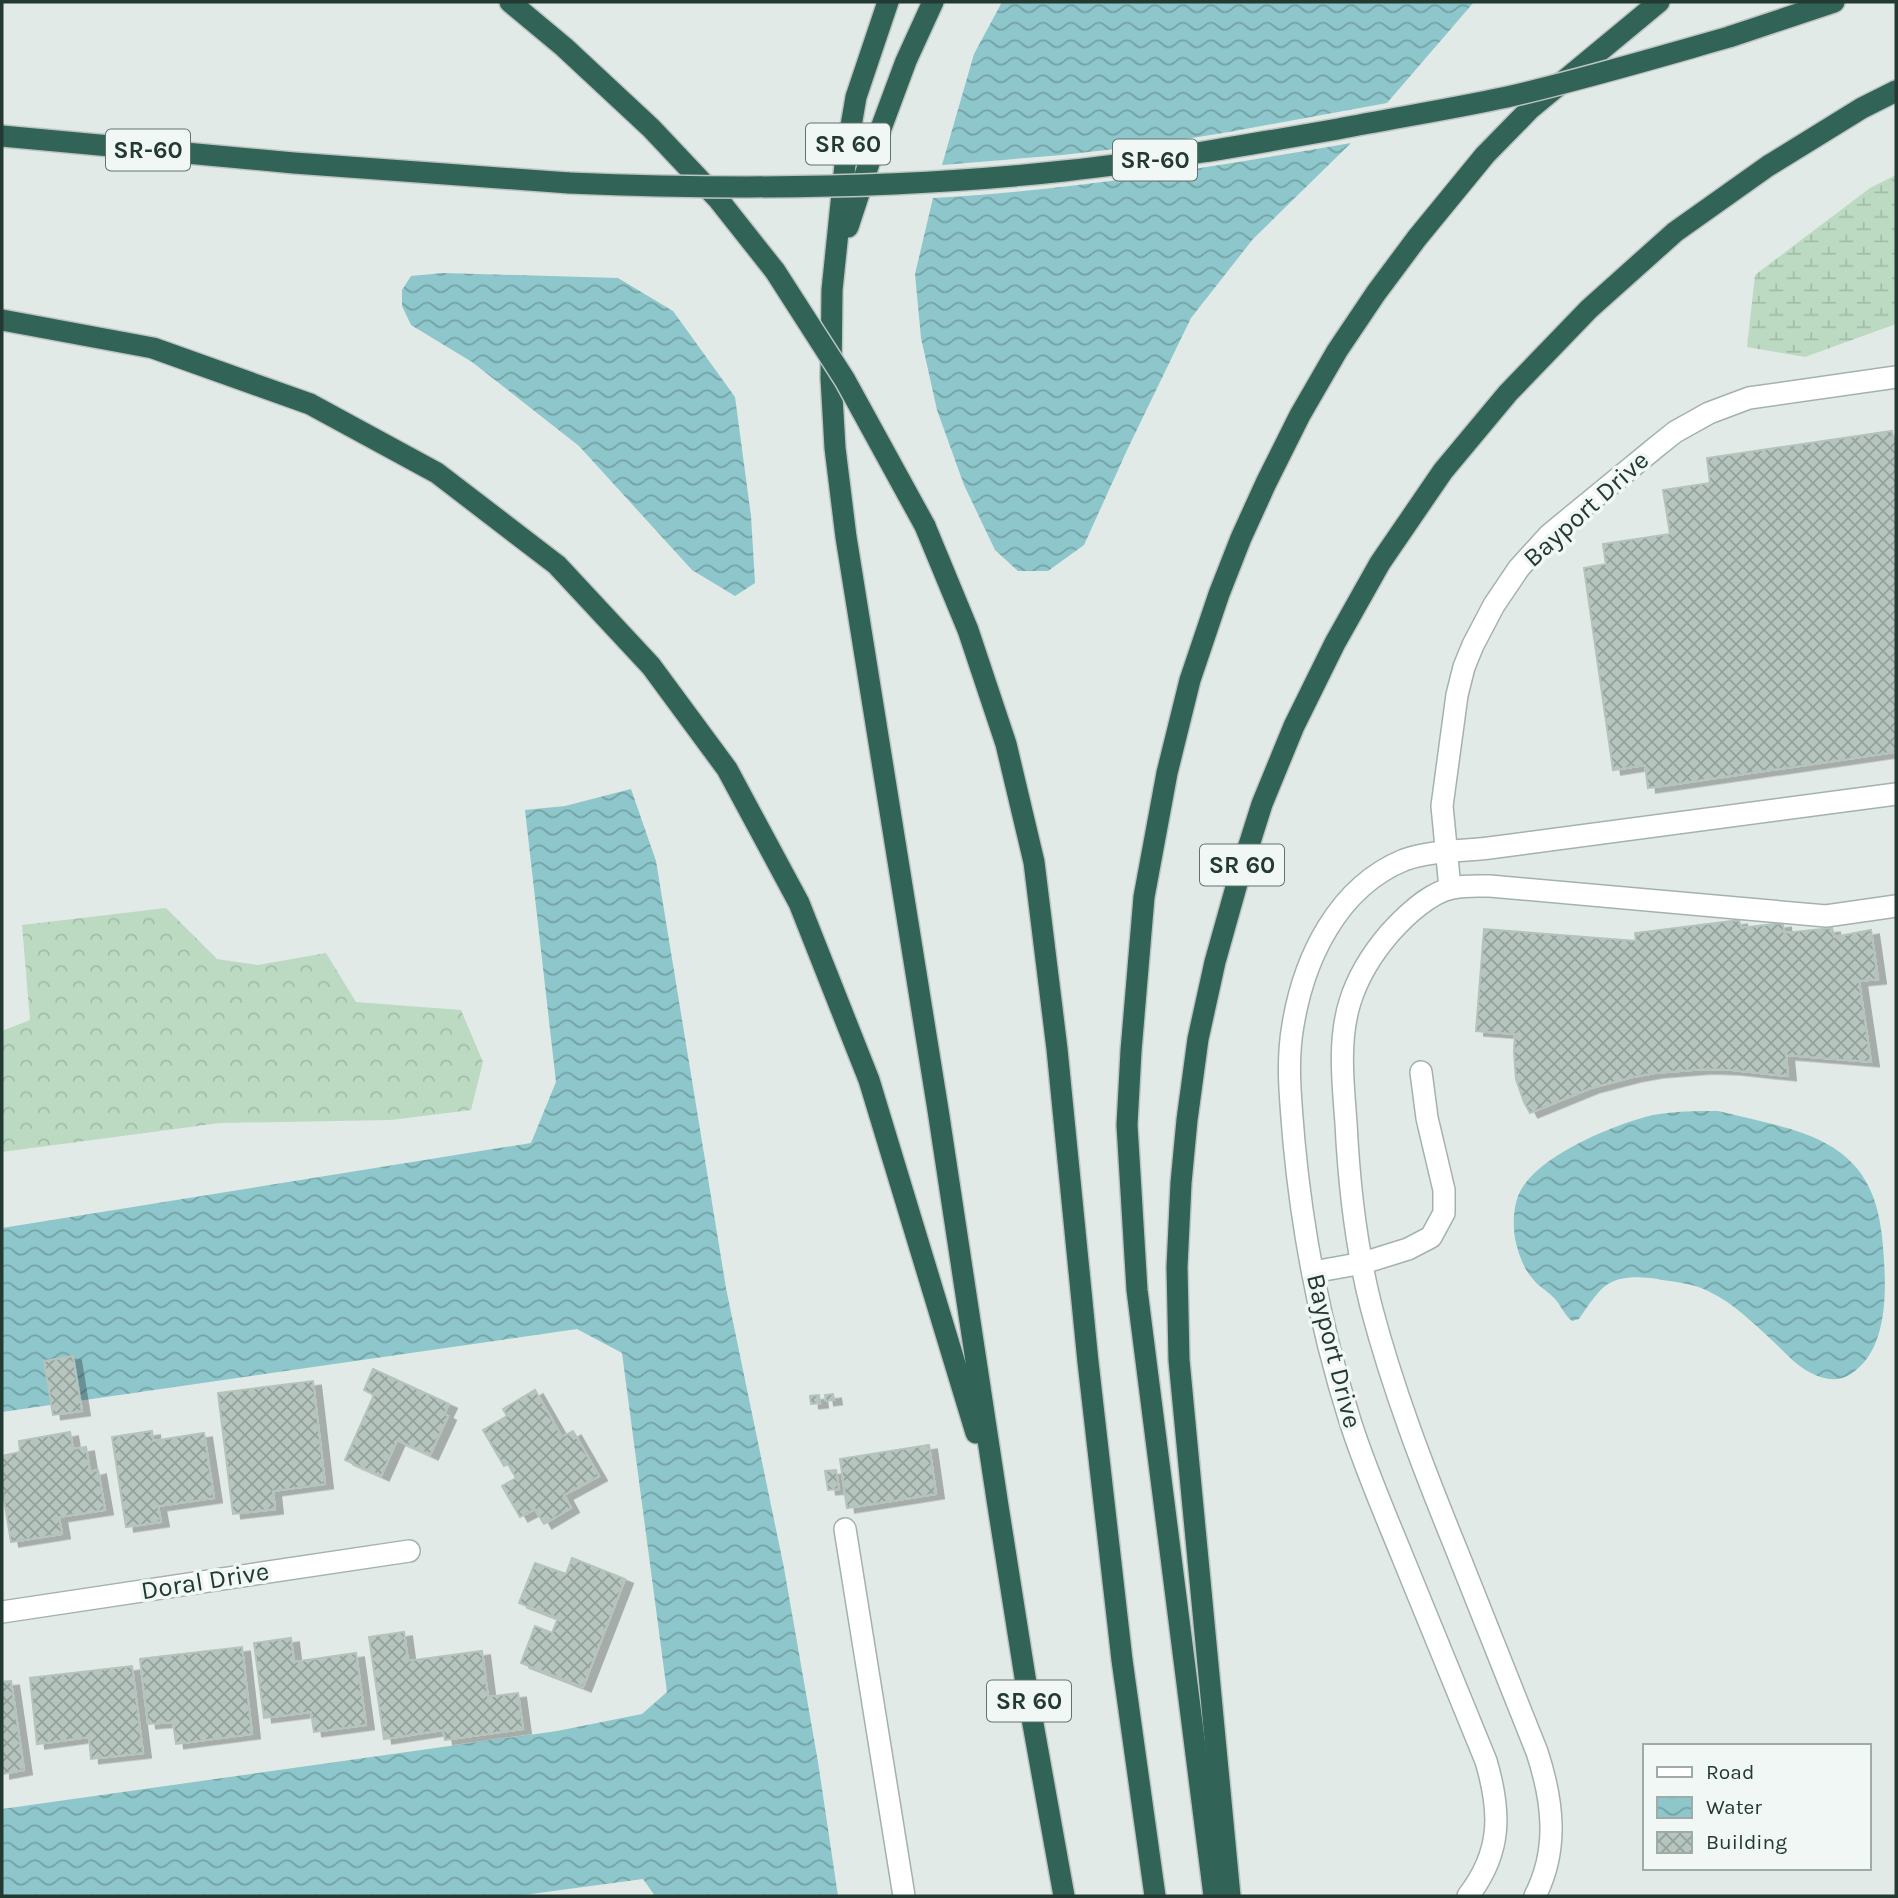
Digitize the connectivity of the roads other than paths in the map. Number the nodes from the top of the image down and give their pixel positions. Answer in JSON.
{"nodes":[{"id":1,"x":510,"y":2,"type":"edge"},
{"id":2,"x":888,"y":2,"type":"edge"},
{"id":3,"x":933,"y":2,"type":"edge"},
{"id":4,"x":1659,"y":2,"type":"edge"},
{"id":5,"x":1834,"y":2,"type":"edge"},
{"id":6,"x":1896,"y":91,"type":"edge"},
{"id":7,"x":2,"y":136,"type":"edge"},
{"id":8,"x":832,"y":290,"type":"junction"},
{"id":9,"x":2,"y":320,"type":"edge"},
{"id":10,"x":1896,"y":377,"type":"edge"},
{"id":11,"x":1896,"y":794,"type":"edge"},
{"id":12,"x":1446,"y":853,"type":"junction"},
{"id":13,"x":1450,"y":888,"type":"junction"},
{"id":14,"x":1896,"y":906,"type":"edge"},
{"id":15,"x":1422,"y":1073,"type":"dead end"},
{"id":16,"x":1363,"y":1263,"type":"junction"},
{"id":17,"x":1313,"y":1272,"type":"junction"},
{"id":18,"x":998,"y":1506,"type":"junction"},
{"id":19,"x":845,"y":1529,"type":"dead end"},
{"id":20,"x":409,"y":1551,"type":"dead end"},
{"id":21,"x":2,"y":1612,"type":"edge"},
{"id":22,"x":904,"y":1896,"type":"edge"},
{"id":23,"x":1064,"y":1896,"type":"edge"},
{"id":24,"x":1156,"y":1896,"type":"edge"},
{"id":25,"x":1214,"y":1896,"type":"edge"},
{"id":26,"x":1230,"y":1896,"type":"edge"},
{"id":27,"x":1468,"y":1896,"type":"edge"},
{"id":28,"x":1535,"y":1896,"type":"edge"}],
"edges":[{"from":1,"to":24,"type":"highway","bridge":true},
{"from":2,"to":8,"type":"highway","number":"SR 60"},
{"from":3,"to":8,"type":"highway"},
{"from":4,"to":25,"type":"highway"},
{"from":5,"to":7,"type":"highway","name":"SR-60","number":"SR-60","bridge":true},
{"from":6,"to":26,"type":"highway","number":"SR 60"},
{"from":8,"to":18,"type":"highway","number":"SR 60"},
{"from":9,"to":18,"type":"highway"},
{"from":10,"to":12,"type":"street","name":"Bayport Drive"},
{"from":11,"to":12,"type":"street"},
{"from":12,"to":13,"type":"street","name":"Bayport Drive"},
{"from":12,"to":17,"type":"street","name":"Bayport Drive"},
{"from":13,"to":14,"type":"street"},
{"from":13,"to":16,"type":"street","name":"Bayport Drive"},
{"from":15,"to":16,"type":"street"},
{"from":16,"to":17,"type":"street"},
{"from":16,"to":28,"type":"street","name":"Bayport Drive"},
{"from":17,"to":27,"type":"street","name":"Bayport Drive"},
{"from":18,"to":23,"type":"highway","number":"SR 60"},
{"from":19,"to":22,"type":"street"},
{"from":20,"to":21,"type":"street","name":"Doral Drive"}]}
